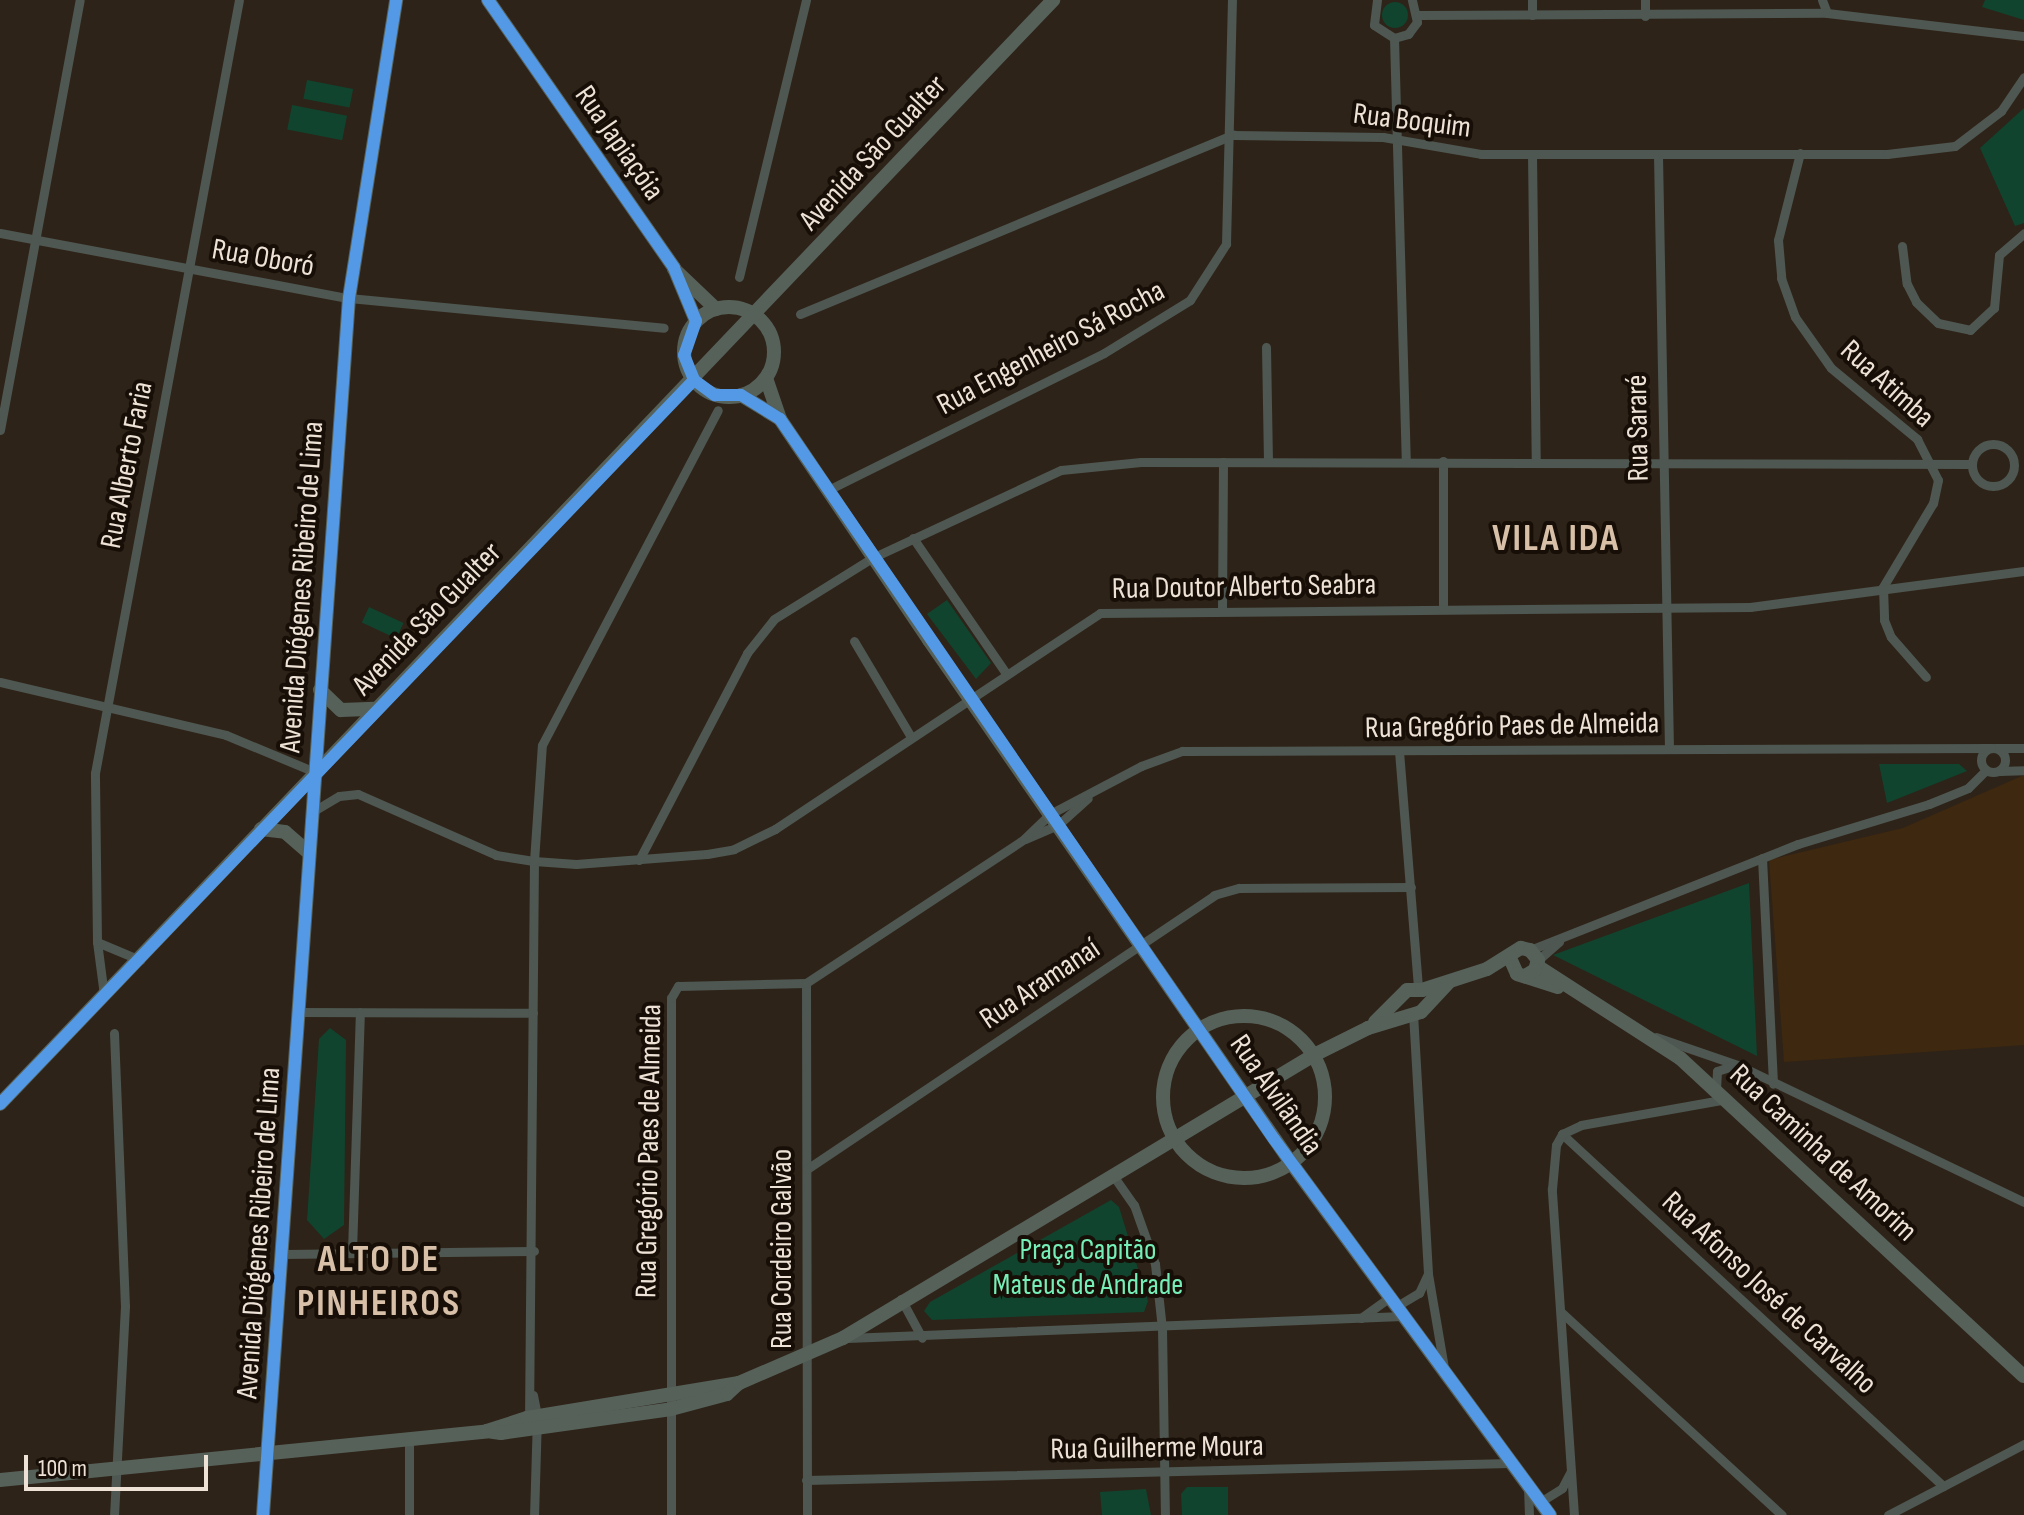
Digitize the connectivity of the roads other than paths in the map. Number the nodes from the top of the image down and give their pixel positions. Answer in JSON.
{"nodes":[{"id":1,"x":80,"y":0,"type":"edge"},
{"id":2,"x":239,"y":0,"type":"edge"},
{"id":3,"x":396,"y":0,"type":"edge"},
{"id":4,"x":488,"y":0,"type":"edge"},
{"id":5,"x":806,"y":0,"type":"edge"},
{"id":6,"x":1053,"y":0,"type":"edge"},
{"id":7,"x":1232,"y":0,"type":"edge"},
{"id":8,"x":1377,"y":0,"type":"edge"},
{"id":9,"x":1412,"y":0,"type":"edge"},
{"id":10,"x":1532,"y":0,"type":"edge"},
{"id":11,"x":1645,"y":0,"type":"edge"},
{"id":12,"x":1726,"y":0,"type":"edge"},
{"id":13,"x":1822,"y":0,"type":"edge"},
{"id":14,"x":1827,"y":13,"type":"junction"},
{"id":15,"x":1726,"y":14,"type":"junction"},
{"id":16,"x":1418,"y":15,"type":"junction"},
{"id":17,"x":1532,"y":15,"type":"junction"},
{"id":18,"x":1645,"y":16,"type":"junction"},
{"id":19,"x":2024,"y":36,"type":"edge"},
{"id":20,"x":1394,"y":38,"type":"junction"},
{"id":21,"x":2024,"y":77,"type":"edge"},
{"id":22,"x":1233,"y":135,"type":"junction"},
{"id":23,"x":1399,"y":139,"type":"junction"},
{"id":24,"x":1800,"y":153,"type":"junction"},
{"id":25,"x":1532,"y":154,"type":"junction"},
{"id":26,"x":1658,"y":155,"type":"junction"},
{"id":27,"x":0,"y":233,"type":"edge"},
{"id":28,"x":2024,"y":233,"type":"edge"},
{"id":29,"x":36,"y":240,"type":"junction"},
{"id":30,"x":1902,"y":246,"type":"dead end"},
{"id":31,"x":674,"y":268,"type":"junction"},
{"id":32,"x":188,"y":269,"type":"junction"},
{"id":33,"x":739,"y":277,"type":"dead end"},
{"id":34,"x":349,"y":298,"type":"junction"},
{"id":35,"x":716,"y":309,"type":"junction"},
{"id":36,"x":800,"y":314,"type":"dead end"},
{"id":37,"x":756,"y":315,"type":"junction"},
{"id":38,"x":696,"y":321,"type":"junction"},
{"id":39,"x":664,"y":328,"type":"dead end"},
{"id":40,"x":1266,"y":347,"type":"dead end"},
{"id":41,"x":766,"y":378,"type":"junction"},
{"id":42,"x":694,"y":380,"type":"junction"},
{"id":43,"x":741,"y":395,"type":"junction"},
{"id":44,"x":718,"y":410,"type":"dead end"},
{"id":45,"x":780,"y":419,"type":"junction"},
{"id":46,"x":0,"y":430,"type":"edge"},
{"id":47,"x":1406,"y":461,"type":"junction"},
{"id":48,"x":1443,"y":461,"type":"junction"},
{"id":49,"x":1536,"y":461,"type":"junction"},
{"id":50,"x":1223,"y":462,"type":"junction"},
{"id":51,"x":1268,"y":462,"type":"junction"},
{"id":52,"x":1932,"y":463,"type":"junction"},
{"id":53,"x":1972,"y":464,"type":"junction"},
{"id":54,"x":1663,"y":465,"type":"junction"},
{"id":55,"x":826,"y":491,"type":"junction"},
{"id":56,"x":913,"y":538,"type":"junction"},
{"id":57,"x":872,"y":558,"type":"junction"},
{"id":58,"x":2024,"y":571,"type":"edge"},
{"id":59,"x":1883,"y":587,"type":"junction"},
{"id":60,"x":1222,"y":609,"type":"junction"},
{"id":61,"x":1443,"y":609,"type":"junction"},
{"id":62,"x":1664,"y":610,"type":"junction"},
{"id":63,"x":854,"y":641,"type":"dead end"},
{"id":64,"x":1005,"y":672,"type":"junction"},
{"id":65,"x":1926,"y":677,"type":"dead end"},
{"id":66,"x":0,"y":682,"type":"edge"},
{"id":67,"x":320,"y":690,"type":"junction"},
{"id":68,"x":969,"y":698,"type":"junction"},
{"id":69,"x":106,"y":704,"type":"junction"},
{"id":70,"x":375,"y":709,"type":"junction"},
{"id":71,"x":911,"y":737,"type":"junction"},
{"id":72,"x":1669,"y":748,"type":"junction"},
{"id":73,"x":1994,"y":748,"type":"junction"},
{"id":74,"x":2024,"y":748,"type":"edge"},
{"id":75,"x":1947,"y":749,"type":"junction"},
{"id":76,"x":1399,"y":751,"type":"junction"},
{"id":77,"x":1981,"y":759,"type":"junction"},
{"id":78,"x":1986,"y":770,"type":"junction"},
{"id":79,"x":2024,"y":770,"type":"edge"},
{"id":80,"x":2000,"y":771,"type":"junction"},
{"id":81,"x":315,"y":772,"type":"junction"},
{"id":82,"x":311,"y":812,"type":"junction"},
{"id":83,"x":1054,"y":820,"type":"junction"},
{"id":84,"x":261,"y":829,"type":"junction"},
{"id":85,"x":309,"y":853,"type":"junction"},
{"id":86,"x":1762,"y":858,"type":"junction"},
{"id":87,"x":639,"y":860,"type":"junction"},
{"id":88,"x":534,"y":861,"type":"junction"},
{"id":89,"x":1411,"y":887,"type":"junction"},
{"id":90,"x":97,"y":942,"type":"junction"},
{"id":91,"x":1141,"y":945,"type":"junction"},
{"id":92,"x":140,"y":960,"type":"junction"},
{"id":93,"x":1525,"y":963,"type":"junction"},
{"id":94,"x":806,"y":983,"type":"junction"},
{"id":95,"x":104,"y":997,"type":"junction"},
{"id":96,"x":1415,"y":1000,"type":"junction"},
{"id":97,"x":298,"y":1012,"type":"junction"},
{"id":98,"x":360,"y":1012,"type":"junction"},
{"id":99,"x":533,"y":1013,"type":"junction"},
{"id":100,"x":1198,"y":1029,"type":"junction"},
{"id":101,"x":114,"y":1033,"type":"dead end"},
{"id":102,"x":1649,"y":1035,"type":"junction"},
{"id":103,"x":1314,"y":1055,"type":"junction"},
{"id":104,"x":1738,"y":1065,"type":"junction"},
{"id":105,"x":1705,"y":1079,"type":"junction"},
{"id":106,"x":1773,"y":1084,"type":"junction"},
{"id":107,"x":1722,"y":1094,"type":"junction"},
{"id":108,"x":1245,"y":1097,"type":"junction"},
{"id":109,"x":0,"y":1104,"type":"edge"},
{"id":110,"x":1703,"y":1106,"type":"junction"},
{"id":111,"x":1562,"y":1134,"type":"junction"},
{"id":112,"x":1174,"y":1138,"type":"junction"},
{"id":113,"x":1292,"y":1164,"type":"junction"},
{"id":114,"x":807,"y":1169,"type":"junction"},
{"id":115,"x":1112,"y":1174,"type":"junction"},
{"id":116,"x":2024,"y":1202,"type":"edge"},
{"id":117,"x":352,"y":1251,"type":"junction"},
{"id":118,"x":534,"y":1251,"type":"junction"},
{"id":119,"x":284,"y":1254,"type":"junction"},
{"id":120,"x":1428,"y":1274,"type":"junction"},
{"id":121,"x":901,"y":1299,"type":"junction"},
{"id":122,"x":1397,"y":1306,"type":"junction"},
{"id":123,"x":1561,"y":1312,"type":"junction"},
{"id":124,"x":1361,"y":1318,"type":"junction"},
{"id":125,"x":1162,"y":1328,"type":"junction"},
{"id":126,"x":843,"y":1338,"type":"junction"},
{"id":127,"x":922,"y":1338,"type":"junction"},
{"id":128,"x":805,"y":1357,"type":"junction"},
{"id":129,"x":1445,"y":1373,"type":"junction"},
{"id":130,"x":2024,"y":1376,"type":"edge"},
{"id":131,"x":671,"y":1402,"type":"junction"},
{"id":132,"x":533,"y":1421,"type":"junction"},
{"id":133,"x":409,"y":1439,"type":"junction"},
{"id":134,"x":2024,"y":1444,"type":"edge"},
{"id":135,"x":271,"y":1453,"type":"junction"},
{"id":136,"x":1510,"y":1463,"type":"junction"},
{"id":137,"x":1573,"y":1468,"type":"junction"},
{"id":138,"x":120,"y":1469,"type":"junction"},
{"id":139,"x":1165,"y":1472,"type":"junction"},
{"id":140,"x":0,"y":1480,"type":"edge"},
{"id":141,"x":806,"y":1480,"type":"junction"},
{"id":142,"x":1943,"y":1486,"type":"junction"},
{"id":143,"x":1528,"y":1487,"type":"junction"},
{"id":144,"x":1540,"y":1502,"type":"junction"},
{"id":145,"x":114,"y":1515,"type":"edge"},
{"id":146,"x":263,"y":1515,"type":"edge"},
{"id":147,"x":409,"y":1515,"type":"edge"},
{"id":148,"x":534,"y":1515,"type":"edge"},
{"id":149,"x":671,"y":1515,"type":"edge"},
{"id":150,"x":807,"y":1515,"type":"edge"},
{"id":151,"x":1165,"y":1515,"type":"edge"},
{"id":152,"x":1529,"y":1515,"type":"edge"},
{"id":153,"x":1550,"y":1515,"type":"edge"},
{"id":154,"x":1574,"y":1515,"type":"edge"},
{"id":155,"x":1782,"y":1515,"type":"edge"},
{"id":156,"x":1888,"y":1515,"type":"edge"}],
"edges":[{"from":1,"to":29,"type":"street"},
{"from":2,"to":32,"type":"street","name":"Rua Alberto Faria"},
{"from":3,"to":34,"type":"street","name":"Avenida Diógenes Ribeiro de Lima"},
{"from":4,"to":31,"type":"street","name":"Rua Japiaçóia"},
{"from":5,"to":33,"type":"street"},
{"from":6,"to":37,"type":"street","name":"Avenida São Gualter"},
{"from":7,"to":22,"type":"street","name":"Rua Engenheiro Sá Rocha"},
{"from":8,"to":20,"type":"street"},
{"from":9,"to":16,"type":"street"},
{"from":10,"to":17,"type":"street"},
{"from":11,"to":18,"type":"street"},
{"from":12,"to":15,"type":"street"},
{"from":13,"to":14,"type":"street"},
{"from":14,"to":15,"type":"street"},
{"from":14,"to":19,"type":"street"},
{"from":15,"to":18,"type":"street"},
{"from":16,"to":17,"type":"street"},
{"from":16,"to":20,"type":"street"},
{"from":17,"to":18,"type":"street"},
{"from":20,"to":23,"type":"street"},
{"from":21,"to":24,"type":"street","name":"Rua Boquim"},
{"from":22,"to":23,"type":"street","name":"Rua Boquim"},
{"from":22,"to":36,"type":"street","name":"Rua Boquim"},
{"from":22,"to":55,"type":"street","name":"Rua Engenheiro Sá Rocha"},
{"from":23,"to":25,"type":"street","name":"Rua Boquim"},
{"from":23,"to":47,"type":"street"},
{"from":24,"to":26,"type":"street","name":"Rua Boquim"},
{"from":24,"to":52,"type":"street","name":"Rua Atimba"},
{"from":25,"to":26,"type":"street","name":"Rua Boquim"},
{"from":25,"to":49,"type":"street"},
{"from":26,"to":54,"type":"street","name":"Rua Sararé"},
{"from":27,"to":29,"type":"street","name":"Rua Oboró"},
{"from":28,"to":30,"type":"street"},
{"from":29,"to":32,"type":"street","name":"Rua Oboró"},
{"from":29,"to":46,"type":"street"},
{"from":31,"to":35,"type":"street","name":"Rua Japiaçóia"},
{"from":31,"to":38,"type":"street","name":"Rua Japiaçóia"},
{"from":32,"to":34,"type":"street","name":"Rua Oboró"},
{"from":32,"to":69,"type":"street","name":"Rua Alberto Faria"},
{"from":34,"to":39,"type":"street","name":"Rua Oboró"},
{"from":34,"to":67,"type":"street","name":"Avenida Diógenes Ribeiro de Lima"},
{"from":35,"to":37,"type":"street"},
{"from":35,"to":38,"type":"street"},
{"from":37,"to":41,"type":"street"},
{"from":37,"to":42,"type":"street","name":"Avenida São Gualter"},
{"from":38,"to":42,"type":"street"},
{"from":40,"to":51,"type":"street"},
{"from":41,"to":43,"type":"street"},
{"from":41,"to":45,"type":"street"},
{"from":42,"to":43,"type":"street"},
{"from":42,"to":70,"type":"street","name":"Avenida São Gualter"},
{"from":43,"to":45,"type":"street"},
{"from":44,"to":88,"type":"street"},
{"from":45,"to":55,"type":"street"},
{"from":47,"to":48,"type":"street"},
{"from":47,"to":51,"type":"street"},
{"from":48,"to":49,"type":"street"},
{"from":48,"to":61,"type":"street"},
{"from":49,"to":54,"type":"street"},
{"from":50,"to":51,"type":"street"},
{"from":50,"to":56,"type":"street"},
{"from":50,"to":60,"type":"street"},
{"from":52,"to":53,"type":"street"},
{"from":52,"to":54,"type":"street"},
{"from":52,"to":59,"type":"street","name":"Rua Atimba"},
{"from":53,"to":53,"type":"street"},
{"from":54,"to":62,"type":"street","name":"Rua Sararé"},
{"from":55,"to":57,"type":"street"},
{"from":56,"to":57,"type":"street"},
{"from":56,"to":64,"type":"street"},
{"from":57,"to":68,"type":"street"},
{"from":57,"to":87,"type":"street"},
{"from":58,"to":59,"type":"street","name":"Rua Doutor Alberto Seabra"},
{"from":59,"to":62,"type":"street","name":"Rua Doutor Alberto Seabra"},
{"from":59,"to":65,"type":"street"},
{"from":60,"to":61,"type":"street","name":"Rua Doutor Alberto Seabra"},
{"from":60,"to":64,"type":"street","name":"Rua Doutor Alberto Seabra"},
{"from":61,"to":62,"type":"street","name":"Rua Doutor Alberto Seabra"},
{"from":62,"to":72,"type":"street","name":"Rua Sararé"},
{"from":63,"to":71,"type":"street"},
{"from":64,"to":68,"type":"street","name":"Rua Doutor Alberto Seabra"},
{"from":66,"to":69,"type":"street"},
{"from":67,"to":70,"type":"street"},
{"from":67,"to":81,"type":"street","name":"Avenida Diógenes Ribeiro de Lima"},
{"from":68,"to":71,"type":"street","name":"Rua Doutor Alberto Seabra"},
{"from":68,"to":83,"type":"street","name":"Rua Alvilândia"},
{"from":69,"to":81,"type":"street"},
{"from":69,"to":90,"type":"street","name":"Rua Alberto Faria"},
{"from":70,"to":81,"type":"street","name":"Avenida São Gualter"},
{"from":71,"to":87,"type":"street","name":"Rua Doutor Alberto Seabra"},
{"from":72,"to":75,"type":"street","name":"Rua Gregório Paes de Almeida"},
{"from":72,"to":76,"type":"street","name":"Rua Gregório Paes de Almeida"},
{"from":73,"to":74,"type":"street","name":"Rua Gregório Paes de Almeida"},
{"from":73,"to":75,"type":"street","name":"Rua Gregório Paes de Almeida"},
{"from":73,"to":77,"type":"street"},
{"from":73,"to":80,"type":"street"},
{"from":75,"to":77,"type":"street","name":"Rua Gregório Paes de Almeida"},
{"from":76,"to":83,"type":"street","name":"Rua Gregório Paes de Almeida"},
{"from":76,"to":89,"type":"street"},
{"from":77,"to":78,"type":"street"},
{"from":78,"to":80,"type":"street"},
{"from":78,"to":86,"type":"street"},
{"from":79,"to":80,"type":"street"},
{"from":81,"to":82,"type":"street","name":"Avenida Diógenes Ribeiro de Lima"},
{"from":81,"to":84,"type":"street","name":"Avenida São Gualter"},
{"from":82,"to":85,"type":"street","name":"Avenida Diógenes Ribeiro de Lima"},
{"from":82,"to":88,"type":"street","name":"Rua Doutor Alberto Seabra"},
{"from":83,"to":91,"type":"street","name":"Rua Alvilândia"},
{"from":83,"to":94,"type":"street","name":"Rua Gregório Paes de Almeida"},
{"from":84,"to":85,"type":"street"},
{"from":84,"to":92,"type":"street","name":"Avenida São Gualter"},
{"from":85,"to":97,"type":"street","name":"Avenida Diógenes Ribeiro de Lima"},
{"from":86,"to":93,"type":"street"},
{"from":86,"to":106,"type":"street"},
{"from":87,"to":88,"type":"street","name":"Rua Doutor Alberto Seabra"},
{"from":88,"to":99,"type":"street"},
{"from":89,"to":91,"type":"street","name":"Rua Aramanaí"},
{"from":89,"to":96,"type":"street"},
{"from":90,"to":92,"type":"street"},
{"from":90,"to":95,"type":"street","name":"Rua Alberto Faria"},
{"from":91,"to":100,"type":"street","name":"Rua Alvilândia"},
{"from":91,"to":114,"type":"street","name":"Rua Aramanaí"},
{"from":92,"to":95,"type":"street","name":"Avenida São Gualter"},
{"from":93,"to":96,"type":"street","name":"Rua Caminha de Amorim"},
{"from":93,"to":102,"type":"street","name":"Rua Caminha de Amorim"},
{"from":94,"to":114,"type":"street","name":"Rua Cordeiro Galvão"},
{"from":94,"to":131,"type":"street","name":"Rua Gregório Paes de Almeida"},
{"from":95,"to":109,"type":"street","name":"Avenida São Gualter"},
{"from":96,"to":103,"type":"street","name":"Rua Caminha de Amorim"},
{"from":96,"to":120,"type":"street"},
{"from":97,"to":98,"type":"street"},
{"from":97,"to":119,"type":"street","name":"Avenida Diógenes Ribeiro de Lima"},
{"from":98,"to":99,"type":"street"},
{"from":98,"to":117,"type":"street"},
{"from":99,"to":118,"type":"street"},
{"from":100,"to":103,"type":"street"},
{"from":100,"to":108,"type":"street","name":"Rua Alvilândia"},
{"from":100,"to":112,"type":"street"},
{"from":101,"to":138,"type":"street"},
{"from":102,"to":104,"type":"street"},
{"from":102,"to":105,"type":"street","name":"Rua Caminha de Amorim"},
{"from":103,"to":108,"type":"street","name":"Rua Caminha de Amorim"},
{"from":103,"to":113,"type":"street"},
{"from":104,"to":106,"type":"street"},
{"from":104,"to":107,"type":"street"},
{"from":105,"to":107,"type":"street","name":"Rua Caminha de Amorim"},
{"from":105,"to":110,"type":"street"},
{"from":106,"to":116,"type":"street"},
{"from":107,"to":110,"type":"street"},
{"from":107,"to":130,"type":"street","name":"Rua Caminha de Amorim"},
{"from":108,"to":112,"type":"street","name":"Rua Caminha de Amorim"},
{"from":108,"to":113,"type":"street","name":"Rua Alvilândia"},
{"from":110,"to":111,"type":"street"},
{"from":111,"to":123,"type":"street"},
{"from":111,"to":142,"type":"street","name":"Rua Afonso José de Carvalho"},
{"from":112,"to":113,"type":"street"},
{"from":112,"to":115,"type":"street","name":"Rua Caminha de Amorim"},
{"from":113,"to":122,"type":"street","name":"Rua Alvilândia"},
{"from":114,"to":128,"type":"street","name":"Rua Cordeiro Galvão"},
{"from":115,"to":121,"type":"street","name":"Rua Caminha de Amorim"},
{"from":115,"to":125,"type":"street"},
{"from":117,"to":118,"type":"street"},
{"from":117,"to":119,"type":"street"},
{"from":118,"to":132,"type":"street"},
{"from":119,"to":135,"type":"street","name":"Avenida Diógenes Ribeiro de Lima"},
{"from":120,"to":122,"type":"street"},
{"from":120,"to":129,"type":"street"},
{"from":121,"to":126,"type":"street","name":"Rua Caminha de Amorim"},
{"from":121,"to":127,"type":"street"},
{"from":122,"to":124,"type":"street"},
{"from":122,"to":124,"type":"street"},
{"from":122,"to":129,"type":"street","name":"Rua Alvilândia"},
{"from":123,"to":137,"type":"street"},
{"from":123,"to":155,"type":"street"},
{"from":124,"to":125,"type":"street"},
{"from":125,"to":127,"type":"street"},
{"from":125,"to":139,"type":"street"},
{"from":126,"to":127,"type":"street"},
{"from":126,"to":128,"type":"street","name":"Rua Caminha de Amorim"},
{"from":128,"to":131,"type":"street","name":"Rua Caminha de Amorim"},
{"from":128,"to":141,"type":"street","name":"Rua Cordeiro Galvão"},
{"from":129,"to":136,"type":"street","name":"Rua Alvilândia"},
{"from":131,"to":132,"type":"street","name":"Rua Caminha de Amorim"},
{"from":131,"to":149,"type":"street","name":"Rua Gregório Paes de Almeida"},
{"from":132,"to":133,"type":"street","name":"Rua Caminha de Amorim"},
{"from":132,"to":148,"type":"street"},
{"from":133,"to":135,"type":"street","name":"Rua Caminha de Amorim"},
{"from":133,"to":147,"type":"street"},
{"from":134,"to":142,"type":"street"},
{"from":135,"to":138,"type":"street","name":"Rua Caminha de Amorim"},
{"from":135,"to":146,"type":"street","name":"Avenida Diógenes Ribeiro de Lima"},
{"from":136,"to":139,"type":"street","name":"Rua Guilherme Moura"},
{"from":136,"to":143,"type":"street","name":"Rua Alvilândia"},
{"from":137,"to":144,"type":"street"},
{"from":137,"to":154,"type":"street"},
{"from":138,"to":140,"type":"street","name":"Rua Caminha de Amorim"},
{"from":138,"to":145,"type":"street"},
{"from":139,"to":141,"type":"street","name":"Rua Guilherme Moura"},
{"from":139,"to":151,"type":"street"},
{"from":141,"to":150,"type":"street","name":"Rua Cordeiro Galvão"},
{"from":142,"to":156,"type":"street"},
{"from":143,"to":144,"type":"street","name":"Rua Alvilândia"},
{"from":143,"to":152,"type":"street"},
{"from":144,"to":153,"type":"street","name":"Rua Alvilândia"}]}
